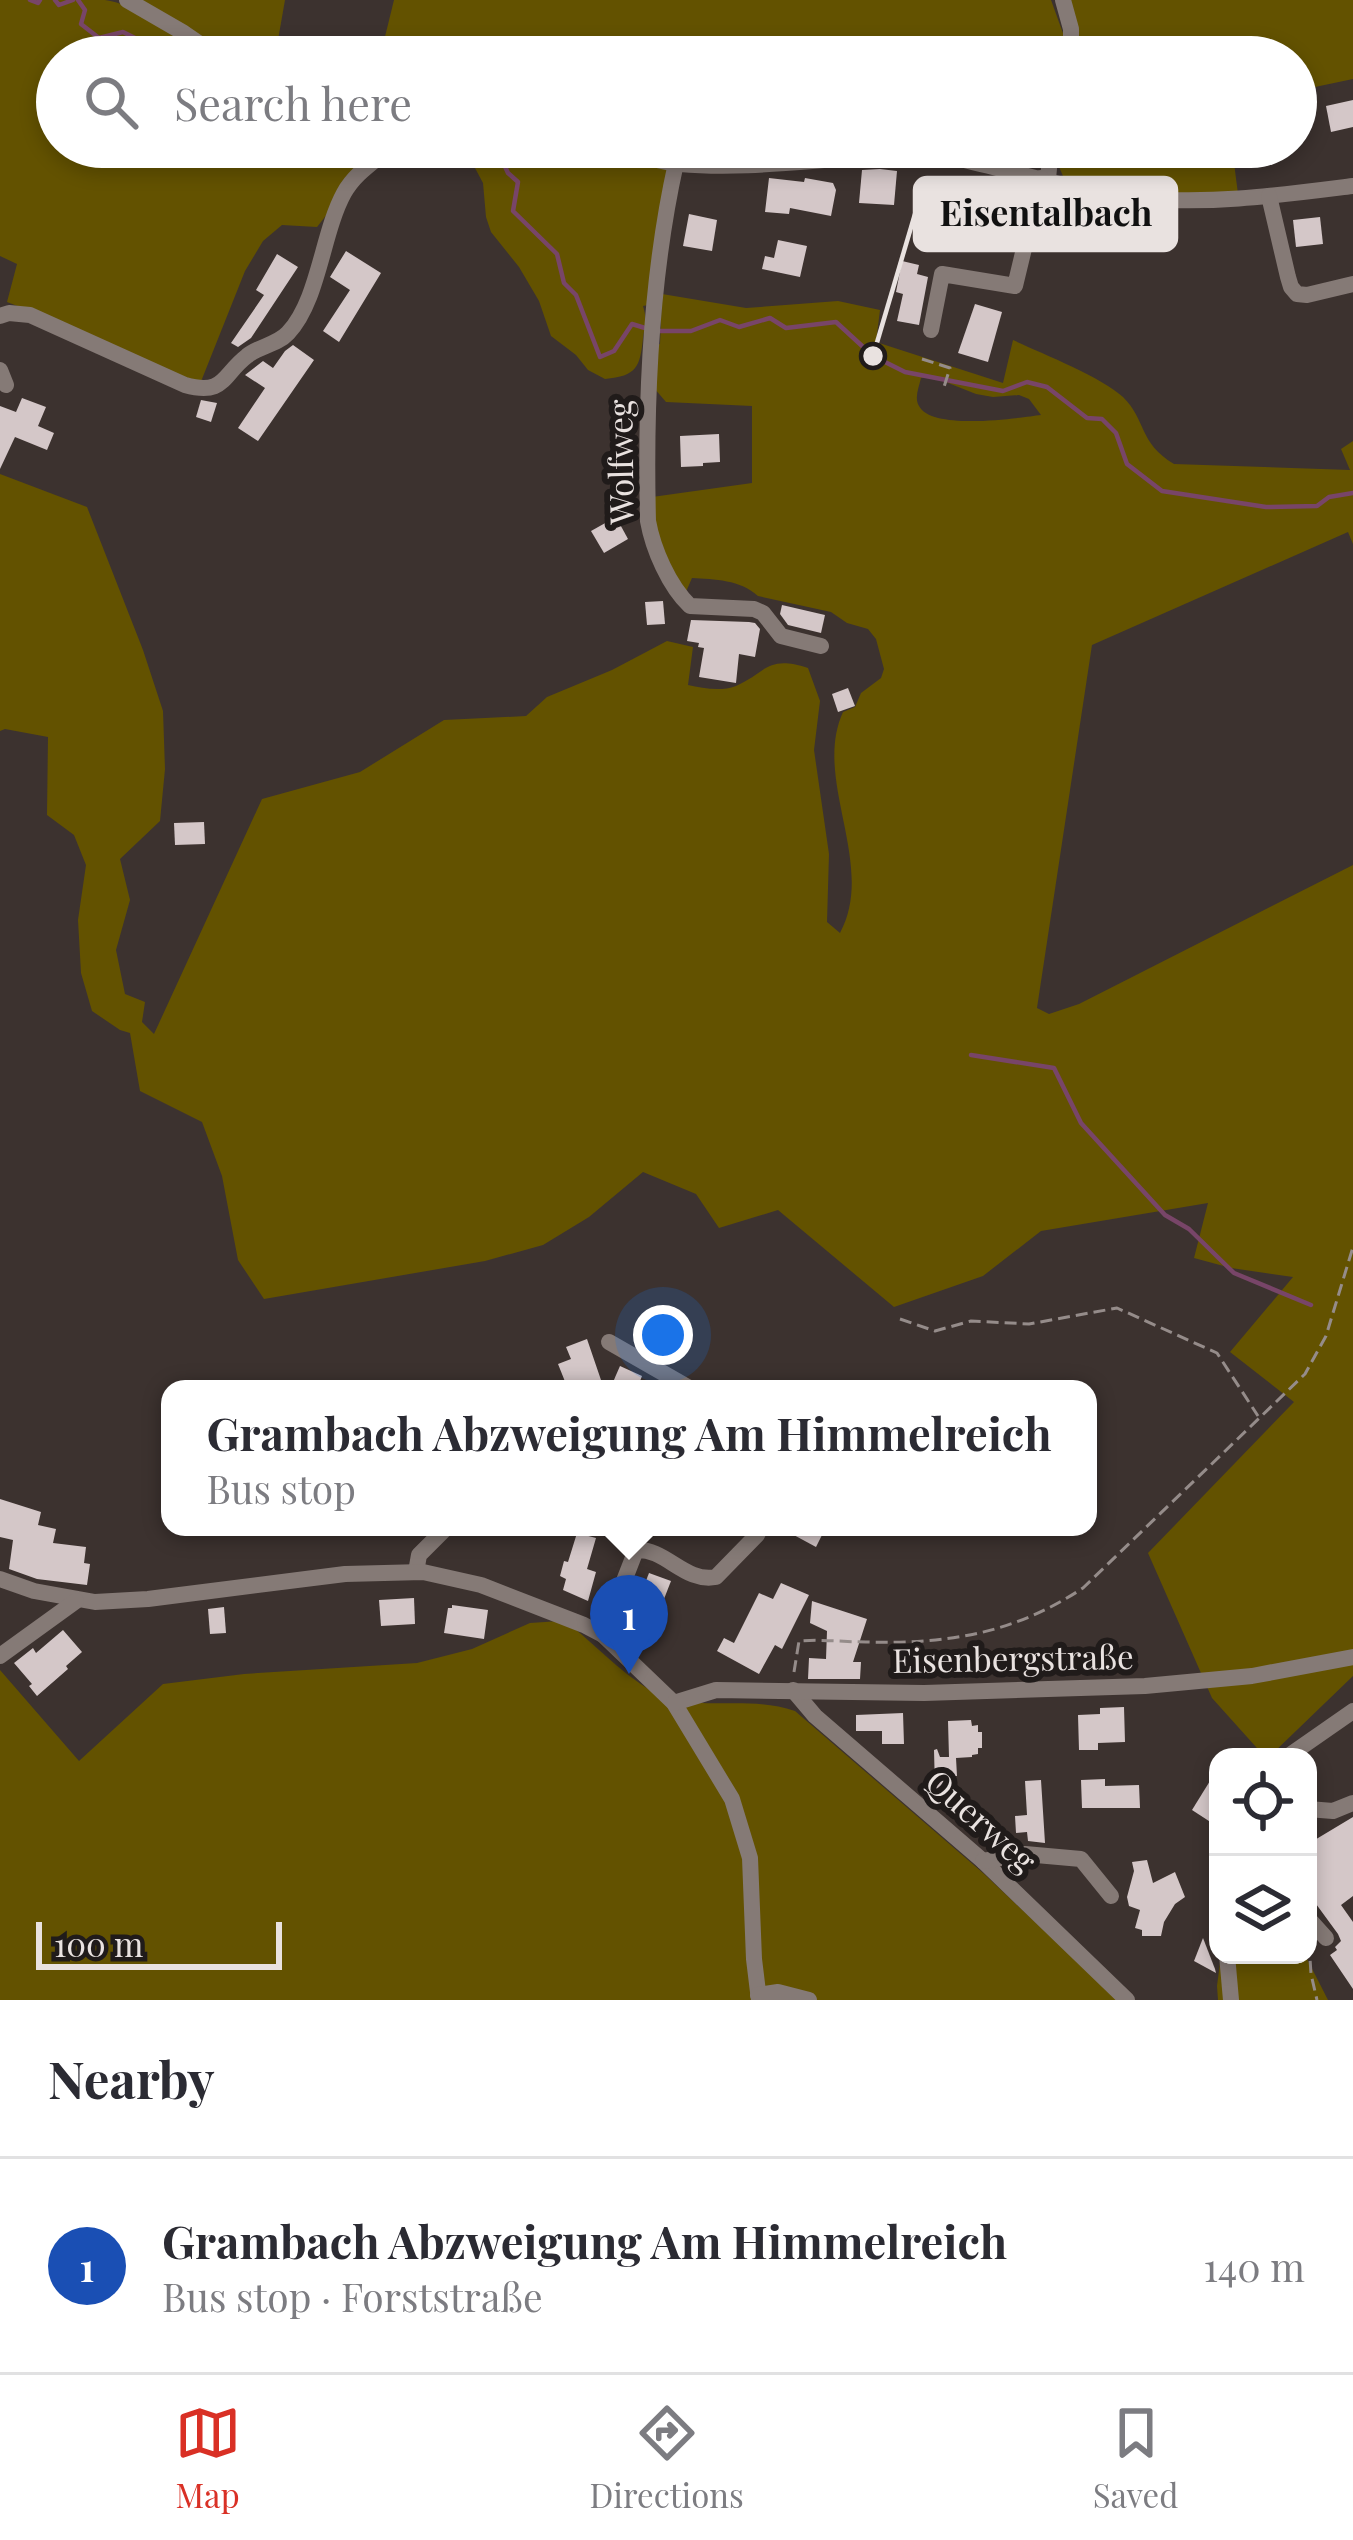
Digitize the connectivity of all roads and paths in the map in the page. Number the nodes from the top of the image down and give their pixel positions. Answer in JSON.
{"nodes":[{"id":1,"x":127,"y":0,"type":"edge"},
{"id":2,"x":1063,"y":0,"type":"edge"},
{"id":3,"x":188,"y":36,"type":"edge"},
{"id":4,"x":1071,"y":36,"type":"edge"},
{"id":5,"x":365,"y":168,"type":"edge"},
{"id":6,"x":675,"y":168,"type":"edge"},
{"id":7,"x":1000,"y":168,"type":"edge"},
{"id":8,"x":1047,"y":168,"type":"edge"},
{"id":9,"x":1045,"y":178,"type":"junction"},
{"id":10,"x":1353,"y":186,"type":"edge"},
{"id":11,"x":1269,"y":196,"type":"junction"},
{"id":12,"x":1353,"y":284,"type":"edge"},
{"id":13,"x":0,"y":316,"type":"edge"},
{"id":14,"x":931,"y":330,"type":"dead end"},
{"id":15,"x":922,"y":359,"type":"dead end"},
{"id":16,"x":943,"y":390,"type":"dead end"},
{"id":17,"x":821,"y":646,"type":"dead end"},
{"id":18,"x":1353,"y":1247,"type":"edge"},
{"id":19,"x":900,"y":1318,"type":"dead end"},
{"id":20,"x":609,"y":1342,"type":"dead end"},
{"id":21,"x":675,"y":1380,"type":"edge"},
{"id":22,"x":1259,"y":1418,"type":"junction"},
{"id":23,"x":437,"y":1536,"type":"edge"},
{"id":24,"x":631,"y":1536,"type":"edge"},
{"id":25,"x":755,"y":1536,"type":"edge"},
{"id":26,"x":636,"y":1550,"type":"junction"},
{"id":27,"x":416,"y":1572,"type":"junction"},
{"id":28,"x":0,"y":1579,"type":"edge"},
{"id":29,"x":76,"y":1601,"type":"junction"},
{"id":30,"x":603,"y":1635,"type":"junction"},
{"id":31,"x":0,"y":1656,"type":"edge"},
{"id":32,"x":1353,"y":1657,"type":"edge"},
{"id":33,"x":793,"y":1690,"type":"junction"},
{"id":34,"x":674,"y":1702,"type":"junction"},
{"id":35,"x":1353,"y":1711,"type":"edge"},
{"id":36,"x":1300,"y":1748,"type":"edge"},
{"id":37,"x":1353,"y":1803,"type":"edge"},
{"id":38,"x":1317,"y":1809,"type":"edge"},
{"id":39,"x":983,"y":1861,"type":"junction"},
{"id":40,"x":1111,"y":1896,"type":"dead end"},
{"id":41,"x":1228,"y":1964,"type":"edge"},
{"id":42,"x":1311,"y":1964,"type":"edge"},
{"id":43,"x":759,"y":1997,"type":"edge"},
{"id":44,"x":809,"y":2000,"type":"edge"},
{"id":45,"x":1126,"y":2000,"type":"edge"},
{"id":46,"x":1231,"y":2000,"type":"edge"},
{"id":47,"x":1317,"y":2000,"type":"edge"}],
"edges":[{"from":1,"to":3,"type":"street"},
{"from":2,"to":4,"type":"street"},
{"from":5,"to":13,"type":"street"},
{"from":6,"to":17,"type":"street","name":"Wolfweg"},
{"from":7,"to":9,"type":"street"},
{"from":8,"to":9,"type":"street"},
{"from":9,"to":11,"type":"street"},
{"from":9,"to":14,"type":"street"},
{"from":10,"to":11,"type":"street"},
{"from":11,"to":12,"type":"street"},
{"from":15,"to":16,"type":"path"},
{"from":18,"to":22,"type":"path"},
{"from":19,"to":22,"type":"path"},
{"from":20,"to":21,"type":"street"},
{"from":22,"to":33,"type":"path"},
{"from":23,"to":27,"type":"street"},
{"from":24,"to":26,"type":"street"},
{"from":25,"to":26,"type":"street"},
{"from":26,"to":30,"type":"street"},
{"from":27,"to":29,"type":"street"},
{"from":27,"to":30,"type":"street"},
{"from":28,"to":29,"type":"street"},
{"from":29,"to":31,"type":"street"},
{"from":30,"to":34,"type":"street"},
{"from":32,"to":33,"type":"street","name":"Eisenbergstraße"},
{"from":33,"to":34,"type":"street","name":"Eisenbergstraße"},
{"from":33,"to":39,"type":"street","name":"Querweg"},
{"from":34,"to":43,"type":"street"},
{"from":35,"to":36,"type":"street"},
{"from":37,"to":38,"type":"street"},
{"from":39,"to":40,"type":"street"},
{"from":39,"to":45,"type":"street","name":"Querweg"},
{"from":41,"to":46,"type":"street"},
{"from":42,"to":47,"type":"path"},
{"from":43,"to":44,"type":"street"}]}
